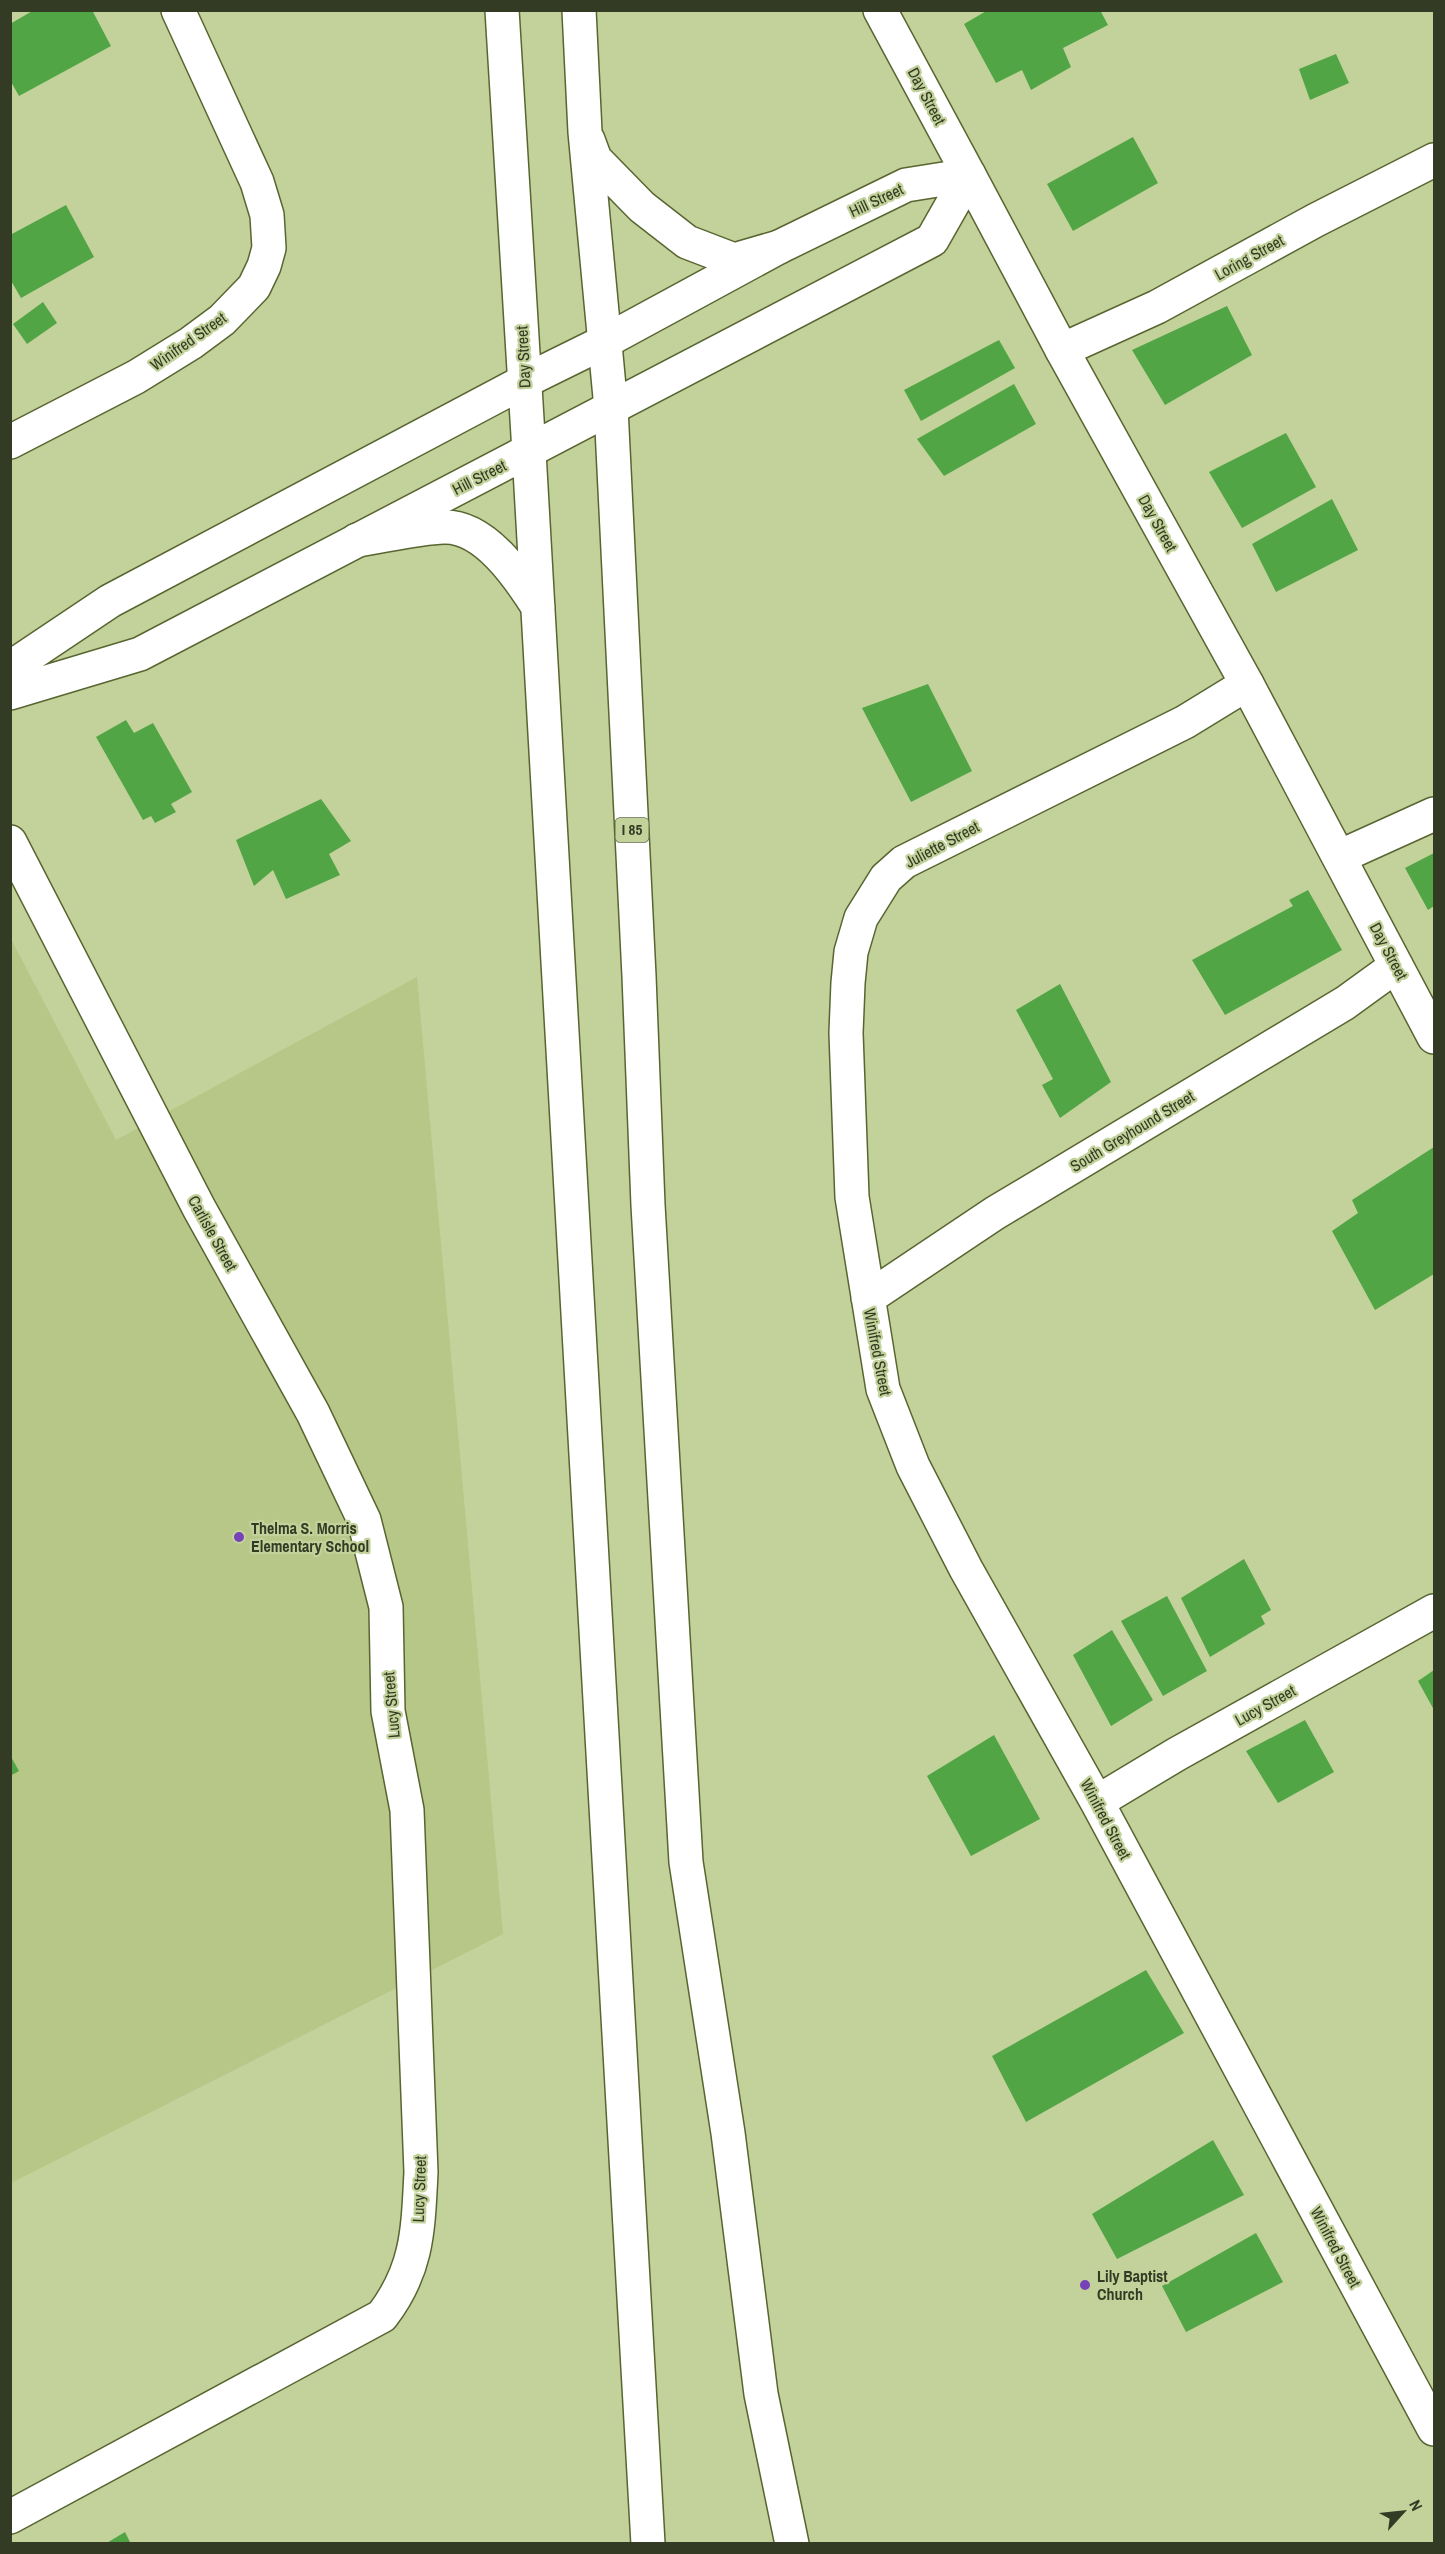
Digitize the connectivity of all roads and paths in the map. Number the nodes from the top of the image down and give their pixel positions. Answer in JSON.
{"nodes":[{"id":1,"x":178,"y":10,"type":"edge"},
{"id":2,"x":502,"y":10,"type":"edge"},
{"id":3,"x":579,"y":10,"type":"edge"},
{"id":4,"x":880,"y":10,"type":"edge"},
{"id":5,"x":585,"y":132,"type":"junction"},
{"id":6,"x":1434,"y":160,"type":"edge"},
{"id":7,"x":969,"y":175,"type":"junction"},
{"id":8,"x":779,"y":247,"type":"junction"},
{"id":9,"x":604,"y":342,"type":"junction"},
{"id":10,"x":1062,"y":350,"type":"junction"},
{"id":11,"x":525,"y":381,"type":"junction"},
{"id":12,"x":610,"y":408,"type":"junction"},
{"id":13,"x":10,"y":442,"type":"edge"},
{"id":14,"x":529,"y":452,"type":"junction"},
{"id":15,"x":357,"y":540,"type":"junction"},
{"id":16,"x":539,"y":608,"type":"junction"},
{"id":17,"x":10,"y":668,"type":"edge"},
{"id":18,"x":1247,"y":684,"type":"junction"},
{"id":19,"x":10,"y":693,"type":"edge"},
{"id":20,"x":1434,"y":814,"type":"edge"},
{"id":21,"x":10,"y":842,"type":"edge"},
{"id":22,"x":1340,"y":857,"type":"junction"},
{"id":23,"x":1396,"y":966,"type":"junction"},
{"id":24,"x":1434,"y":1037,"type":"edge"},
{"id":25,"x":852,"y":1184,"type":"joint"},
{"id":26,"x":868,"y":1298,"type":"junction"},
{"id":27,"x":1434,"y":1611,"type":"edge"},
{"id":28,"x":386,"y":1632,"type":"joint"},
{"id":29,"x":1097,"y":1802,"type":"junction"},
{"id":30,"x":1434,"y":2429,"type":"edge"},
{"id":31,"x":10,"y":2517,"type":"edge"},
{"id":32,"x":648,"y":2544,"type":"edge"},
{"id":33,"x":792,"y":2544,"type":"edge"}],
"edges":[{"from":1,"to":13,"type":"main road","name":"Winifred Street"},
{"from":2,"to":11,"type":"main road","name":"Day Street"},
{"from":3,"to":5,"type":"main road"},
{"from":4,"to":7,"type":"main road","name":"Day Street"},
{"from":5,"to":8,"type":"main road"},
{"from":5,"to":9,"type":"main road"},
{"from":6,"to":10,"type":"main road","name":"Loring Street"},
{"from":7,"to":8,"type":"main road","name":"Hill Street"},
{"from":7,"to":10,"type":"main road","name":"Day Street"},
{"from":7,"to":12,"type":"main road","name":"Hill Street"},
{"from":8,"to":9,"type":"main road","name":"Hill Street"},
{"from":9,"to":11,"type":"main road","name":"Hill Street"},
{"from":9,"to":12,"type":"main road"},
{"from":10,"to":18,"type":"main road","name":"Day Street"},
{"from":11,"to":14,"type":"main road","name":"Day Street"},
{"from":11,"to":17,"type":"main road","name":"Hill Street"},
{"from":12,"to":14,"type":"main road","name":"Hill Street"},
{"from":12,"to":33,"type":"main road","number":"I 85"},
{"from":14,"to":15,"type":"main road","name":"Hill Street"},
{"from":14,"to":16,"type":"main road","name":"Day Street"},
{"from":15,"to":16,"type":"main road"},
{"from":15,"to":19,"type":"main road","name":"Hill Street"},
{"from":16,"to":32,"type":"main road","name":"Day Street"},
{"from":18,"to":22,"type":"main road","name":"Day Street"},
{"from":18,"to":25,"type":"main road","name":"Juliette Street"},
{"from":20,"to":22,"type":"main road"},
{"from":21,"to":28,"type":"main road","name":"Carlisle Street"},
{"from":22,"to":23,"type":"main road","name":"Day Street"},
{"from":23,"to":24,"type":"main road","name":"Day Street"},
{"from":23,"to":26,"type":"main road","name":"South Greyhound Street"},
{"from":25,"to":26,"type":"main road","name":"Winifred Street"},
{"from":26,"to":29,"type":"main road","name":"Winifred Street"},
{"from":27,"to":29,"type":"main road","name":"Lucy Street"},
{"from":28,"to":31,"type":"main road","name":"Lucy Street"},
{"from":29,"to":30,"type":"main road","name":"Winifred Street"}]}
